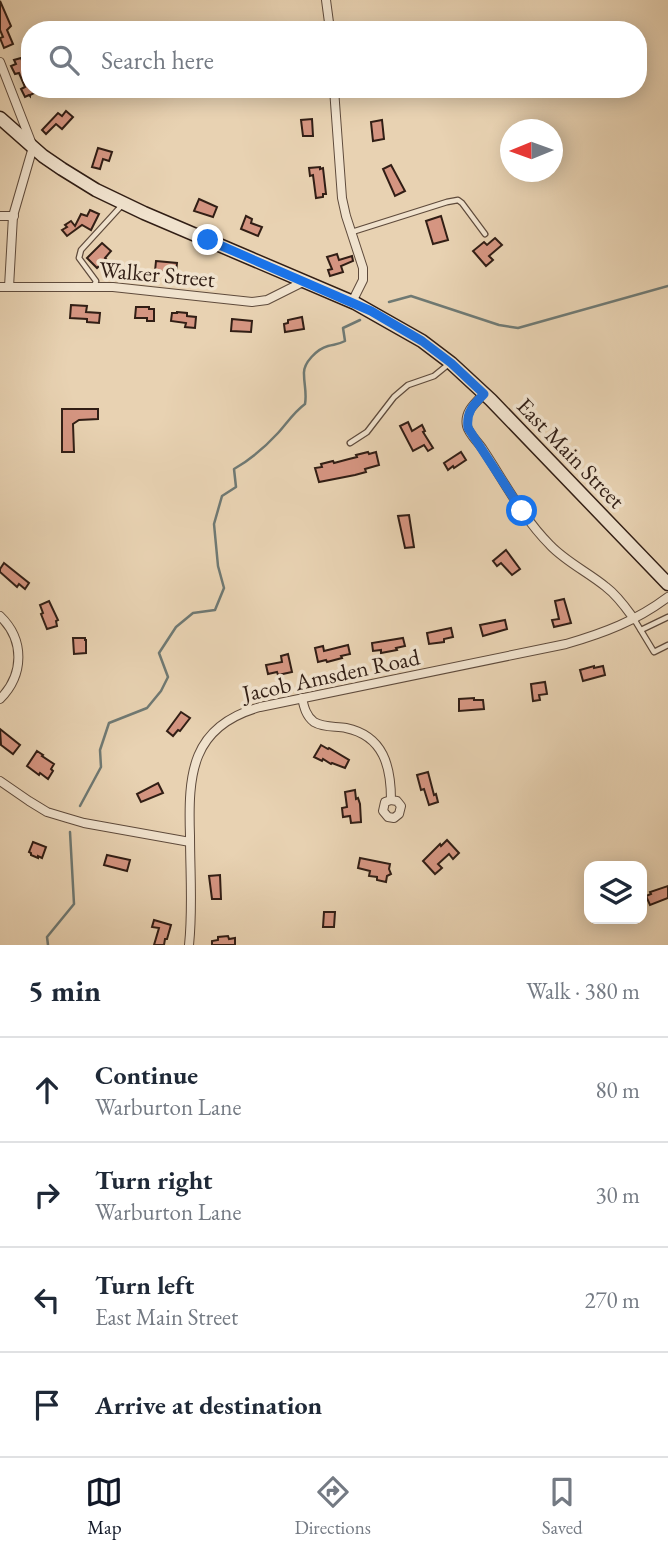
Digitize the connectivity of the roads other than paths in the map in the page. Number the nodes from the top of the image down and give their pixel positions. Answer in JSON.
{"nodes":[{"id":1,"x":326,"y":0,"type":"edge"},
{"id":2,"x":329,"y":21,"type":"edge"},
{"id":3,"x":0,"y":62,"type":"edge"},
{"id":4,"x":335,"y":98,"type":"edge"},
{"id":5,"x":0,"y":118,"type":"edge"},
{"id":6,"x":33,"y":147,"type":"junction"},
{"id":7,"x":124,"y":204,"type":"junction"},
{"id":8,"x":0,"y":216,"type":"edge"},
{"id":9,"x":14,"y":216,"type":"junction"},
{"id":10,"x":351,"y":233,"type":"junction"},
{"id":11,"x":485,"y":234,"type":"dead end"},
{"id":12,"x":305,"y":281,"type":"junction"},
{"id":13,"x":5,"y":287,"type":"edge"},
{"id":14,"x":94,"y":287,"type":"junction"},
{"id":15,"x":352,"y":302,"type":"junction"},
{"id":16,"x":451,"y":363,"type":"junction"},
{"id":17,"x":484,"y":394,"type":"junction"},
{"id":18,"x":350,"y":443,"type":"dead end"},
{"id":19,"x":668,"y":584,"type":"edge"},
{"id":20,"x":668,"y":597,"type":"edge"},
{"id":21,"x":0,"y":616,"type":"edge"},
{"id":22,"x":668,"y":617,"type":"edge"},
{"id":23,"x":634,"y":619,"type":"junction"},
{"id":24,"x":641,"y":631,"type":"junction"},
{"id":25,"x":668,"y":645,"type":"edge"},
{"id":26,"x":302,"y":698,"type":"junction"},
{"id":27,"x":0,"y":699,"type":"edge"},
{"id":28,"x":0,"y":781,"type":"edge"},
{"id":29,"x":391,"y":800,"type":"dead end"},
{"id":30,"x":190,"y":842,"type":"junction"},
{"id":31,"x":189,"y":945,"type":"edge"}],
"edges":[{"from":1,"to":2,"type":"street"},
{"from":3,"to":6,"type":"street"},
{"from":4,"to":10,"type":"street"},
{"from":5,"to":6,"type":"main road","name":"East Main Street"},
{"from":6,"to":7,"type":"main road","name":"East Main Street"},
{"from":6,"to":9,"type":"street"},
{"from":7,"to":12,"type":"main road","name":"East Main Street"},
{"from":7,"to":14,"type":"lane"},
{"from":8,"to":9,"type":"street"},
{"from":9,"to":13,"type":"street"},
{"from":10,"to":11,"type":"lane"},
{"from":10,"to":15,"type":"street"},
{"from":12,"to":14,"type":"street","name":"Walker Street"},
{"from":12,"to":15,"type":"main road","name":"East Main Street"},
{"from":13,"to":14,"type":"street","name":"Walker Street"},
{"from":15,"to":16,"type":"main road","name":"East Main Street"},
{"from":16,"to":17,"type":"main road","name":"East Main Street"},
{"from":16,"to":18,"type":"lane"},
{"from":17,"to":19,"type":"main road","name":"East Main Street"},
{"from":17,"to":23,"type":"street"},
{"from":20,"to":23,"type":"street","name":"Jacob Amsden Road"},
{"from":21,"to":27,"type":"street"},
{"from":22,"to":24,"type":"lane"},
{"from":23,"to":24,"type":"lane"},
{"from":23,"to":26,"type":"street","name":"Jacob Amsden Road"},
{"from":24,"to":25,"type":"lane"},
{"from":26,"to":29,"type":"street"},
{"from":26,"to":30,"type":"street","name":"Jacob Amsden Road"},
{"from":28,"to":30,"type":"street"},
{"from":30,"to":31,"type":"street","name":"Jacob Amsden Road"}]}
